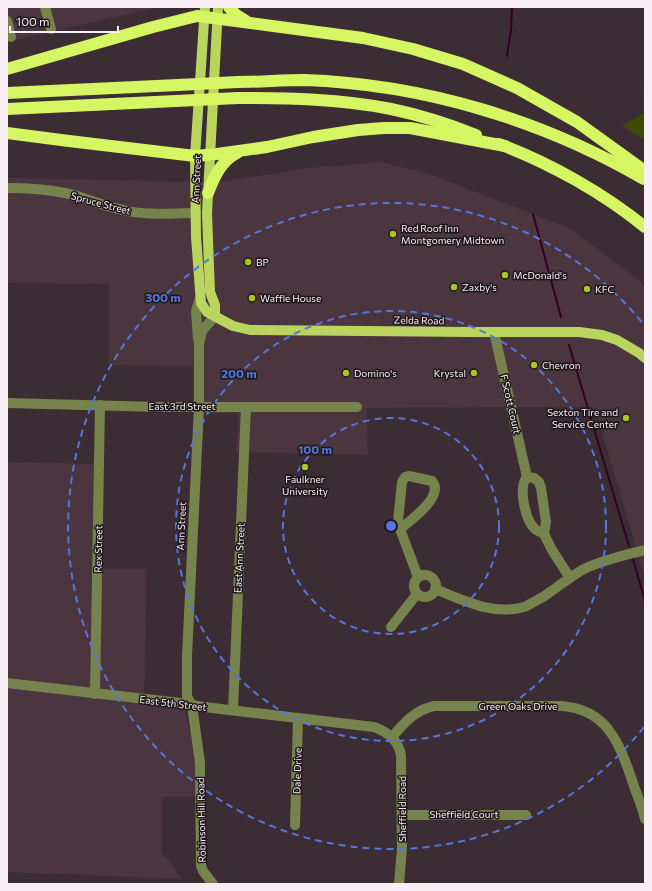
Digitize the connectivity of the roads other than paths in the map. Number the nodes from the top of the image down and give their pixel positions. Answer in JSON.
{"nodes":[{"id":1,"x":46,"y":7,"type":"edge"},
{"id":2,"x":192,"y":7,"type":"edge"},
{"id":3,"x":229,"y":7,"type":"edge"},
{"id":4,"x":204,"y":12,"type":"edge"},
{"id":5,"x":218,"y":13,"type":"edge"},
{"id":6,"x":7,"y":21,"type":"edge"},
{"id":7,"x":174,"y":22,"type":"junction"},
{"id":8,"x":251,"y":23,"type":"junction"},
{"id":9,"x":51,"y":28,"type":"dead end"},
{"id":10,"x":11,"y":37,"type":"dead end"},
{"id":11,"x":7,"y":69,"type":"edge"},
{"id":12,"x":7,"y":93,"type":"edge"},
{"id":13,"x":7,"y":109,"type":"edge"},
{"id":14,"x":7,"y":133,"type":"edge"},
{"id":15,"x":505,"y":146,"type":"junction"},
{"id":16,"x":241,"y":151,"type":"junction"},
{"id":17,"x":209,"y":155,"type":"junction"},
{"id":18,"x":195,"y":156,"type":"junction"},
{"id":19,"x":645,"y":172,"type":"edge"},
{"id":20,"x":645,"y":180,"type":"edge"},
{"id":21,"x":7,"y":188,"type":"edge"},
{"id":22,"x":208,"y":193,"type":"junction"},
{"id":23,"x":196,"y":213,"type":"junction"},
{"id":24,"x":645,"y":227,"type":"edge"},
{"id":25,"x":200,"y":298,"type":"junction"},
{"id":26,"x":215,"y":316,"type":"junction"},
{"id":27,"x":494,"y":332,"type":"junction"},
{"id":28,"x":199,"y":346,"type":"junction"},
{"id":29,"x":645,"y":358,"type":"edge"},
{"id":30,"x":7,"y":403,"type":"edge"},
{"id":31,"x":100,"y":405,"type":"junction"},
{"id":32,"x":199,"y":406,"type":"junction"},
{"id":33,"x":246,"y":407,"type":"junction"},
{"id":34,"x":357,"y":407,"type":"dead end"},
{"id":35,"x":527,"y":477,"type":"junction"},
{"id":36,"x":400,"y":529,"type":"junction"},
{"id":37,"x":544,"y":534,"type":"junction"},
{"id":38,"x":645,"y":550,"type":"edge"},
{"id":39,"x":418,"y":577,"type":"junction"},
{"id":40,"x":570,"y":578,"type":"junction"},
{"id":41,"x":436,"y":589,"type":"junction"},
{"id":42,"x":417,"y":594,"type":"junction"},
{"id":43,"x":391,"y":627,"type":"dead end"},
{"id":44,"x":7,"y":683,"type":"edge"},
{"id":45,"x":95,"y":694,"type":"junction"},
{"id":46,"x":192,"y":705,"type":"junction"},
{"id":47,"x":233,"y":710,"type":"junction"},
{"id":48,"x":298,"y":718,"type":"junction"},
{"id":49,"x":392,"y":737,"type":"junction"},
{"id":50,"x":402,"y":815,"type":"junction"},
{"id":51,"x":526,"y":815,"type":"dead end"},
{"id":52,"x":645,"y":819,"type":"edge"},
{"id":53,"x":296,"y":824,"type":"dead end"},
{"id":54,"x":213,"y":884,"type":"edge"},
{"id":55,"x":399,"y":884,"type":"edge"}],
"edges":[{"from":1,"to":9,"type":"street"},
{"from":2,"to":7,"type":"highway"},
{"from":3,"to":8,"type":"highway"},
{"from":4,"to":5,"type":"highway"},
{"from":4,"to":7,"type":"highway"},
{"from":4,"to":18,"type":"main road","name":"Ann Street"},
{"from":5,"to":8,"type":"highway"},
{"from":5,"to":17,"type":"main road","name":"Ann Street"},
{"from":6,"to":10,"type":"street"},
{"from":7,"to":11,"type":"highway"},
{"from":8,"to":19,"type":"highway"},
{"from":12,"to":20,"type":"highway","bridge":true},
{"from":13,"to":15,"type":"highway","bridge":true},
{"from":14,"to":18,"type":"highway"},
{"from":15,"to":16,"type":"highway"},
{"from":15,"to":24,"type":"highway"},
{"from":16,"to":17,"type":"highway"},
{"from":16,"to":22,"type":"highway"},
{"from":17,"to":18,"type":"highway"},
{"from":17,"to":22,"type":"main road","name":"Ann Street"},
{"from":18,"to":23,"type":"main road","name":"Ann Street"},
{"from":21,"to":23,"type":"street","name":"Spruce Street"},
{"from":22,"to":26,"type":"main road","name":"Ann Street"},
{"from":23,"to":25,"type":"main road","name":"Ann Street"},
{"from":25,"to":26,"type":"main road","name":"Zelda Road"},
{"from":25,"to":28,"type":"street","name":"Ann Street"},
{"from":26,"to":27,"type":"main road","name":"Zelda Road"},
{"from":26,"to":28,"type":"street","name":"Ann Street"},
{"from":27,"to":29,"type":"main road","name":"Zelda Road"},
{"from":27,"to":35,"type":"street","name":"F Scott Court"},
{"from":28,"to":32,"type":"street","name":"Ann Street"},
{"from":30,"to":31,"type":"street","name":"East 3rd Street"},
{"from":31,"to":32,"type":"street","name":"East 3rd Street"},
{"from":31,"to":45,"type":"street","name":"Rex Street"},
{"from":32,"to":33,"type":"street","name":"East 3rd Street"},
{"from":32,"to":46,"type":"street","name":"Ann Street"},
{"from":33,"to":34,"type":"street","name":"East 3rd Street"},
{"from":33,"to":47,"type":"street","name":"East Ann Street"},
{"from":35,"to":37,"type":"street","name":"F Scott Court"},
{"from":35,"to":37,"type":"street","name":"F Scott Court"},
{"from":36,"to":36,"type":"street"},
{"from":36,"to":39,"type":"street"},
{"from":37,"to":40,"type":"street","name":"F Scott Court"},
{"from":38,"to":40,"type":"street"},
{"from":39,"to":41,"type":"street"},
{"from":39,"to":42,"type":"street"},
{"from":40,"to":41,"type":"street"},
{"from":41,"to":42,"type":"street"},
{"from":42,"to":43,"type":"street"},
{"from":44,"to":45,"type":"street","name":"East 5th Street"},
{"from":45,"to":46,"type":"street","name":"East 5th Street"},
{"from":46,"to":47,"type":"street","name":"East 5th Street"},
{"from":46,"to":54,"type":"street","name":"Robinson Hill Road"},
{"from":47,"to":48,"type":"street","name":"East 5th Street"},
{"from":48,"to":49,"type":"street","name":"East 5th Street"},
{"from":48,"to":53,"type":"street","name":"Dale Drive"},
{"from":49,"to":50,"type":"street","name":"Sheffield Road"},
{"from":49,"to":52,"type":"street","name":"Green Oaks Drive"},
{"from":50,"to":51,"type":"street","name":"Sheffield Court"},
{"from":50,"to":55,"type":"street","name":"Sheffield Road"}]}
